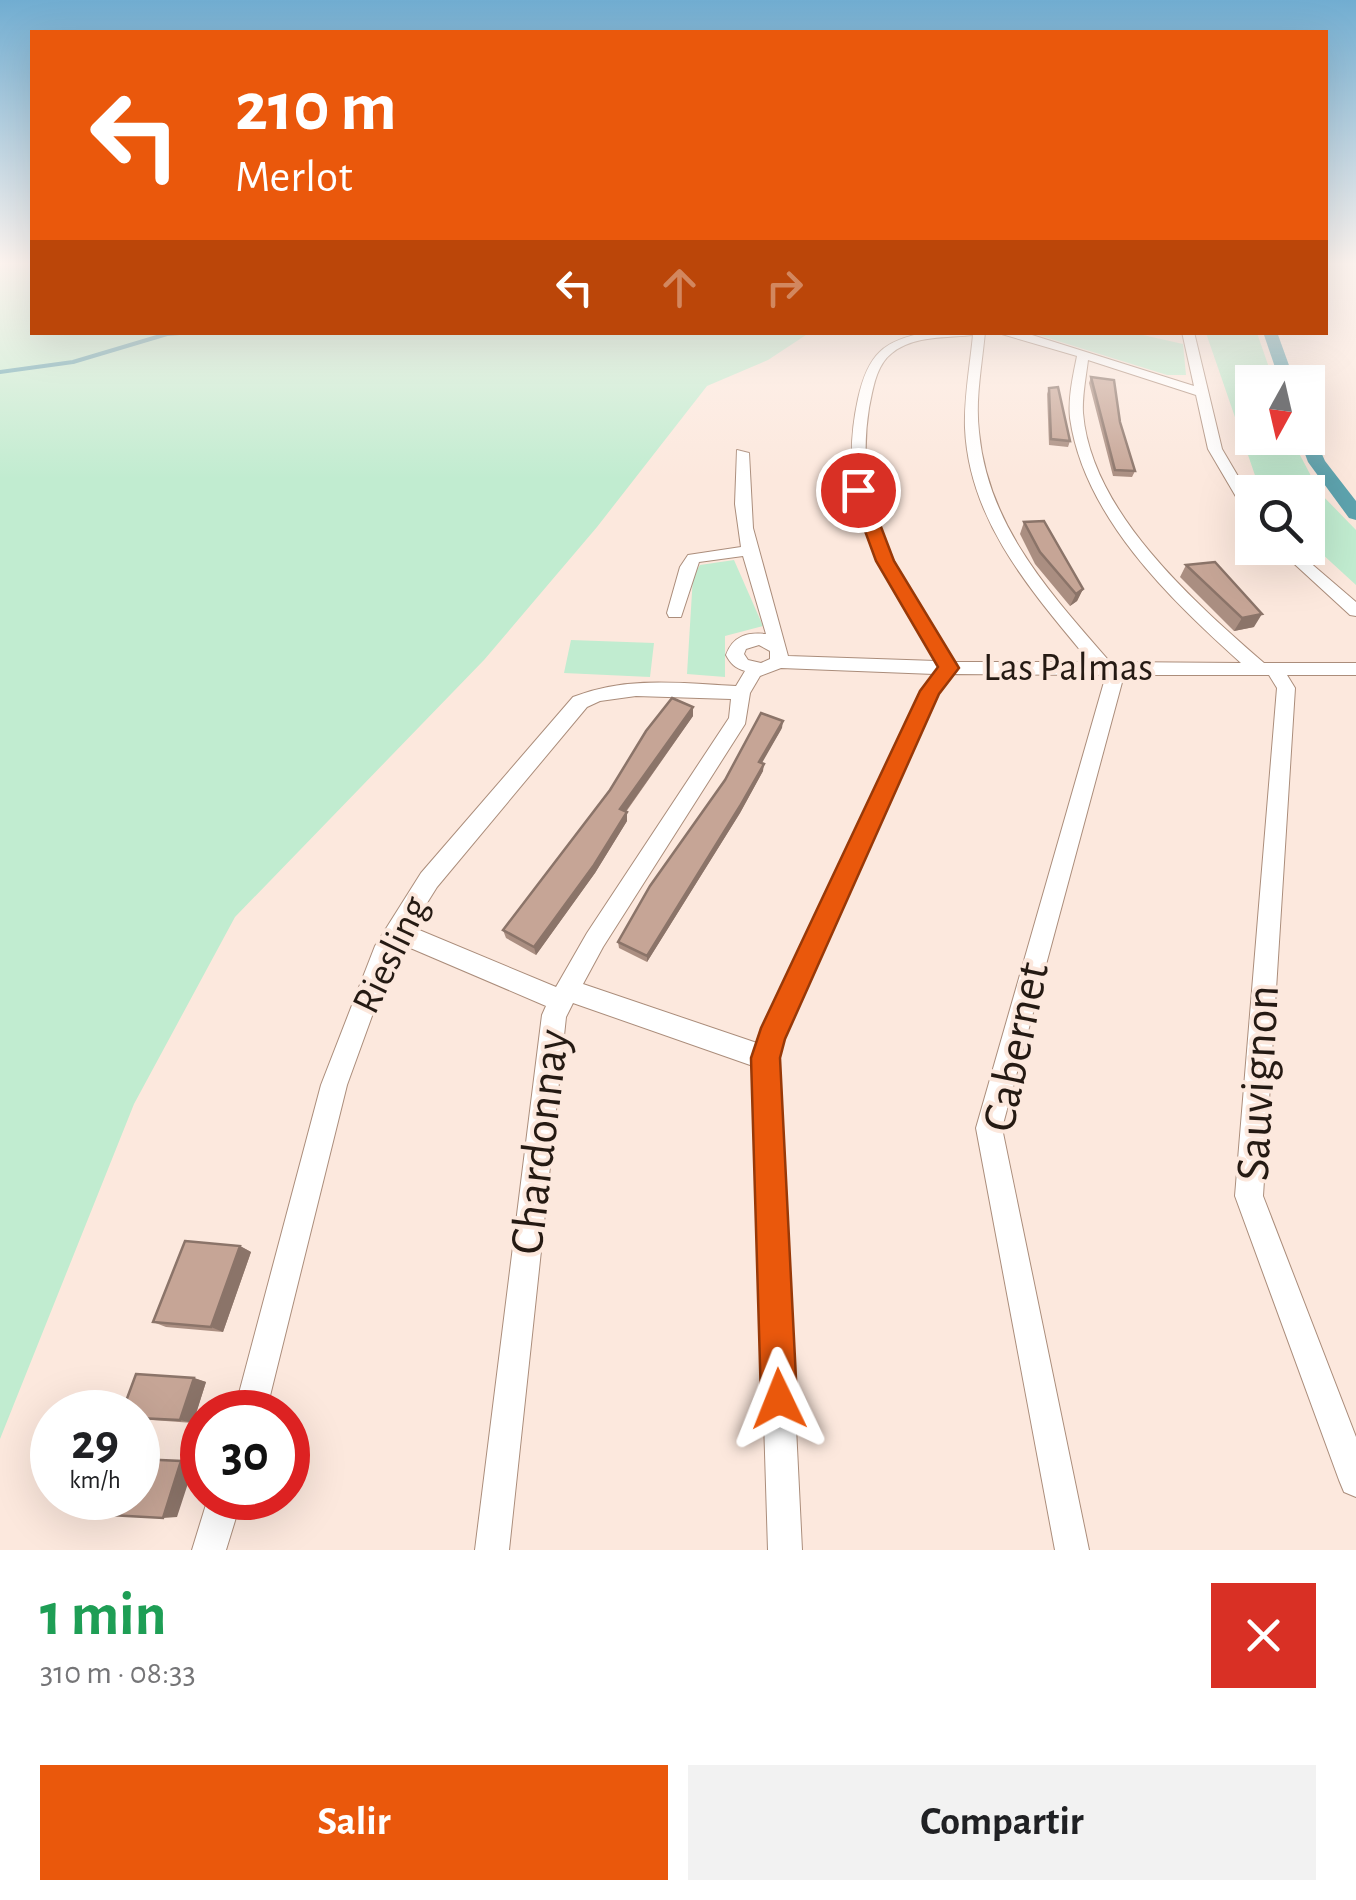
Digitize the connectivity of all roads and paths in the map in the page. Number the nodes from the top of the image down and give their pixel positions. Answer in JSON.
{"nodes":[{"id":1,"x":943,"y":335,"type":"edge"},
{"id":2,"x":980,"y":335,"type":"edge"},
{"id":3,"x":1014,"y":335,"type":"edge"},
{"id":4,"x":1189,"y":335,"type":"edge"},
{"id":5,"x":1082,"y":356,"type":"junction"},
{"id":6,"x":1201,"y":392,"type":"junction"},
{"id":7,"x":742,"y":453,"type":"dead end"},
{"id":8,"x":1235,"y":484,"type":"edge"},
{"id":9,"x":748,"y":551,"type":"junction"},
{"id":10,"x":1303,"y":565,"type":"edge"},
{"id":11,"x":1356,"y":611,"type":"edge"},
{"id":12,"x":674,"y":613,"type":"dead end"},
{"id":13,"x":771,"y":659,"type":"junction"},
{"id":14,"x":1110,"y":667,"type":"junction"},
{"id":15,"x":949,"y":668,"type":"junction"},
{"id":16,"x":1356,"y":669,"type":"edge"},
{"id":17,"x":1268,"y":670,"type":"junction"},
{"id":18,"x":741,"y":693,"type":"junction"},
{"id":19,"x":395,"y":931,"type":"junction"},
{"id":20,"x":564,"y":995,"type":"junction"},
{"id":21,"x":766,"y":1058,"type":"junction"},
{"id":22,"x":256,"y":1390,"type":"edge"},
{"id":23,"x":1356,"y":1480,"type":"edge"},
{"id":24,"x":218,"y":1520,"type":"edge"},
{"id":25,"x":209,"y":1550,"type":"edge"},
{"id":26,"x":492,"y":1550,"type":"edge"},
{"id":27,"x":785,"y":1550,"type":"edge"},
{"id":28,"x":1072,"y":1550,"type":"edge"}],
"edges":[{"from":1,"to":15,"type":"street"},
{"from":2,"to":14,"type":"street"},
{"from":3,"to":5,"type":"street"},
{"from":4,"to":6,"type":"street"},
{"from":5,"to":6,"type":"street"},
{"from":5,"to":17,"type":"street"},
{"from":6,"to":8,"type":"street"},
{"from":7,"to":9,"type":"street"},
{"from":9,"to":12,"type":"street"},
{"from":9,"to":13,"type":"street"},
{"from":10,"to":11,"type":"street"},
{"from":13,"to":15,"type":"street","name":"Las Palmas"},
{"from":13,"to":18,"type":"street","name":"Chardonnay"},
{"from":14,"to":15,"type":"street","name":"Las Palmas"},
{"from":14,"to":17,"type":"street","name":"Las Palmas"},
{"from":14,"to":28,"type":"street","name":"Cabernet"},
{"from":15,"to":21,"type":"street"},
{"from":16,"to":17,"type":"street","name":"Las Palmas"},
{"from":17,"to":23,"type":"street","name":"Sauvignon"},
{"from":18,"to":19,"type":"street","name":"Riesling"},
{"from":18,"to":20,"type":"street","name":"Chardonnay"},
{"from":19,"to":20,"type":"street"},
{"from":19,"to":22,"type":"street","name":"Riesling"},
{"from":20,"to":21,"type":"street"},
{"from":20,"to":26,"type":"street","name":"Chardonnay"},
{"from":21,"to":27,"type":"street"},
{"from":24,"to":25,"type":"street"}]}
